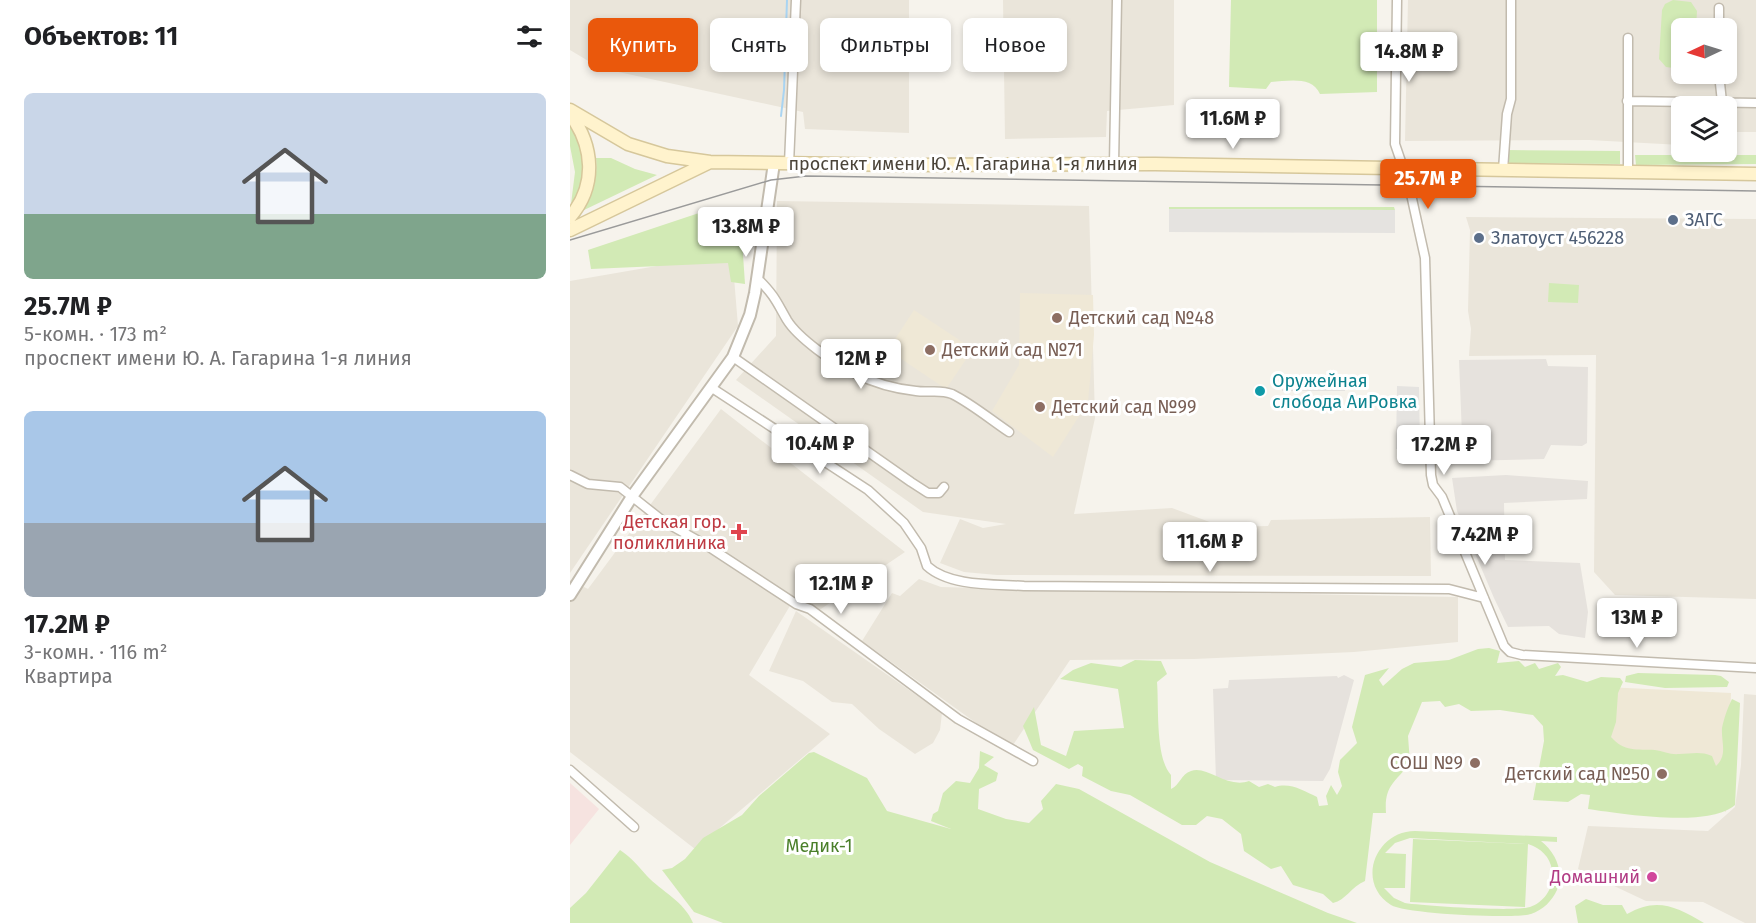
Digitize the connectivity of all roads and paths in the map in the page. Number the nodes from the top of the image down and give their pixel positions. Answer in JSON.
{"nodes":[{"id":1,"x":796,"y":0,"type":"edge"},
{"id":2,"x":1117,"y":0,"type":"edge"},
{"id":3,"x":1397,"y":0,"type":"edge"},
{"id":4,"x":1511,"y":0,"type":"edge"},
{"id":5,"x":1719,"y":8,"type":"dead end"},
{"id":6,"x":1719,"y":18,"type":"edge"},
{"id":7,"x":1628,"y":38,"type":"dead end"},
{"id":8,"x":1627,"y":101,"type":"junction"},
{"id":9,"x":1671,"y":101,"type":"edge"},
{"id":10,"x":1737,"y":102,"type":"edge"},
{"id":11,"x":1756,"y":103,"type":"edge"},
{"id":12,"x":570,"y":110,"type":"edge"},
{"id":13,"x":570,"y":114,"type":"edge"},
{"id":14,"x":710,"y":162,"type":"junction"},
{"id":15,"x":774,"y":163,"type":"junction"},
{"id":16,"x":789,"y":164,"type":"junction"},
{"id":17,"x":1114,"y":164,"type":"junction"},
{"id":18,"x":1402,"y":168,"type":"junction"},
{"id":19,"x":1503,"y":170,"type":"junction"},
{"id":20,"x":1628,"y":173,"type":"junction"},
{"id":21,"x":1756,"y":174,"type":"edge"},
{"id":22,"x":570,"y":217,"type":"edge"},
{"id":23,"x":570,"y":230,"type":"edge"},
{"id":24,"x":758,"y":279,"type":"junction"},
{"id":25,"x":733,"y":357,"type":"junction"},
{"id":26,"x":712,"y":388,"type":"junction"},
{"id":27,"x":1009,"y":432,"type":"dead end"},
{"id":28,"x":570,"y":475,"type":"edge"},
{"id":29,"x":944,"y":487,"type":"dead end"},
{"id":30,"x":633,"y":495,"type":"junction"},
{"id":31,"x":570,"y":595,"type":"edge"},
{"id":32,"x":1484,"y":598,"type":"junction"},
{"id":33,"x":1756,"y":668,"type":"edge"},
{"id":34,"x":1034,"y":762,"type":"dead end"},
{"id":35,"x":570,"y":770,"type":"edge"},
{"id":36,"x":634,"y":827,"type":"dead end"}],
"edges":[{"from":1,"to":16,"type":"street"},
{"from":2,"to":17,"type":"street"},
{"from":3,"to":18,"type":"street"},
{"from":4,"to":19,"type":"street"},
{"from":5,"to":6,"type":"street"},
{"from":7,"to":8,"type":"street"},
{"from":8,"to":9,"type":"street"},
{"from":8,"to":20,"type":"street"},
{"from":10,"to":11,"type":"street"},
{"from":12,"to":14,"type":"main road","name":"проспект имени Ю. А. Гагарина 1-я линия"},
{"from":13,"to":22,"type":"main road"},
{"from":14,"to":15,"type":"main road","name":"проспект имени Ю. А. Гагарина 1-я линия"},
{"from":14,"to":23,"type":"main road"},
{"from":15,"to":16,"type":"main road","name":"проспект имени Ю. А. Гагарина 1-я линия"},
{"from":15,"to":24,"type":"street"},
{"from":16,"to":17,"type":"main road","name":"проспект имени Ю. А. Гагарина 1-я линия"},
{"from":17,"to":18,"type":"main road","name":"проспект имени Ю. А. Гагарина 1-я линия"},
{"from":18,"to":19,"type":"main road","name":"проспект имени Ю. А. Гагарина 1-я линия"},
{"from":18,"to":32,"type":"street"},
{"from":19,"to":20,"type":"main road","name":"проспект имени Ю. А. Гагарина 1-я линия"},
{"from":20,"to":21,"type":"main road","name":"проспект имени Ю. А. Гагарина 1-я линия"},
{"from":24,"to":25,"type":"street"},
{"from":24,"to":27,"type":"street"},
{"from":25,"to":26,"type":"street"},
{"from":25,"to":29,"type":"street"},
{"from":26,"to":30,"type":"street"},
{"from":26,"to":32,"type":"street"},
{"from":28,"to":30,"type":"street"},
{"from":30,"to":31,"type":"street"},
{"from":30,"to":34,"type":"street"},
{"from":32,"to":33,"type":"street"},
{"from":35,"to":36,"type":"street"}]}
